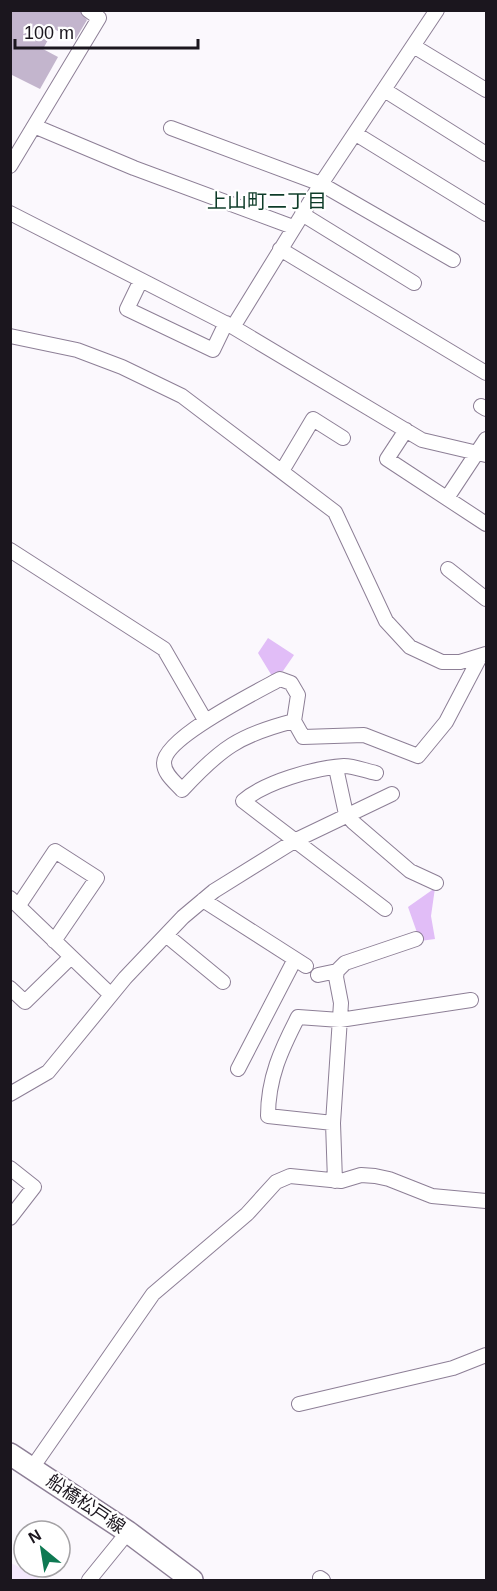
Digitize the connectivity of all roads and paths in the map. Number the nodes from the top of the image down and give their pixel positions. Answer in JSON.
{"nodes":[{"id":1,"x":88,"y":10,"type":"edge"},
{"id":2,"x":437,"y":10,"type":"edge"},
{"id":3,"x":415,"y":47,"type":"junction"},
{"id":4,"x":486,"y":90,"type":"edge"},
{"id":5,"x":386,"y":91,"type":"junction"},
{"id":6,"x":34,"y":126,"type":"junction"},
{"id":7,"x":171,"y":128,"type":"dead end"},
{"id":8,"x":356,"y":134,"type":"junction"},
{"id":9,"x":486,"y":153,"type":"edge"},
{"id":10,"x":10,"y":166,"type":"edge"},
{"id":11,"x":321,"y":184,"type":"junction"},
{"id":12,"x":10,"y":213,"type":"edge"},
{"id":13,"x":302,"y":214,"type":"junction"},
{"id":14,"x":486,"y":214,"type":"edge"},
{"id":15,"x":293,"y":227,"type":"junction"},
{"id":16,"x":280,"y":249,"type":"junction"},
{"id":17,"x":453,"y":260,"type":"dead end"},
{"id":18,"x":141,"y":280,"type":"junction"},
{"id":19,"x":414,"y":283,"type":"dead end"},
{"id":20,"x":230,"y":325,"type":"junction"},
{"id":21,"x":10,"y":336,"type":"edge"},
{"id":22,"x":486,"y":373,"type":"edge"},
{"id":23,"x":406,"y":430,"type":"junction"},
{"id":24,"x":343,"y":438,"type":"dead end"},
{"id":25,"x":484,"y":449,"type":"edge"},
{"id":26,"x":282,"y":471,"type":"junction"},
{"id":27,"x":447,"y":498,"type":"junction"},
{"id":28,"x":486,"y":524,"type":"edge"},
{"id":29,"x":10,"y":550,"type":"edge"},
{"id":30,"x":448,"y":569,"type":"dead end"},
{"id":31,"x":486,"y":599,"type":"edge"},
{"id":32,"x":483,"y":656,"type":"edge"},
{"id":33,"x":205,"y":720,"type":"junction"},
{"id":34,"x":294,"y":721,"type":"junction"},
{"id":35,"x":336,"y":768,"type":"junction"},
{"id":36,"x":376,"y":773,"type":"dead end"},
{"id":37,"x":392,"y":794,"type":"dead end"},
{"id":38,"x":346,"y":814,"type":"junction"},
{"id":39,"x":296,"y":840,"type":"junction"},
{"id":40,"x":436,"y":883,"type":"dead end"},
{"id":41,"x":203,"y":900,"type":"junction"},
{"id":42,"x":15,"y":902,"type":"edge"},
{"id":43,"x":385,"y":909,"type":"dead end"},
{"id":44,"x":166,"y":935,"type":"junction"},
{"id":45,"x":416,"y":939,"type":"dead end"},
{"id":46,"x":54,"y":940,"type":"junction"},
{"id":47,"x":71,"y":957,"type":"junction"},
{"id":48,"x":337,"y":971,"type":"junction"},
{"id":49,"x":318,"y":975,"type":"dead end"},
{"id":50,"x":223,"y":982,"type":"dead end"},
{"id":51,"x":10,"y":988,"type":"edge"},
{"id":52,"x":111,"y":995,"type":"junction"},
{"id":53,"x":471,"y":1000,"type":"dead end"},
{"id":54,"x":340,"y":1020,"type":"junction"},
{"id":55,"x":238,"y":1069,"type":"dead end"},
{"id":56,"x":10,"y":1094,"type":"edge"},
{"id":57,"x":333,"y":1123,"type":"junction"},
{"id":58,"x":10,"y":1168,"type":"edge"},
{"id":59,"x":335,"y":1181,"type":"junction"},
{"id":60,"x":486,"y":1201,"type":"edge"},
{"id":61,"x":10,"y":1218,"type":"edge"},
{"id":62,"x":486,"y":1355,"type":"edge"},
{"id":63,"x":299,"y":1404,"type":"dead end"},
{"id":64,"x":10,"y":1454,"type":"edge"},
{"id":65,"x":32,"y":1468,"type":"junction"},
{"id":66,"x":128,"y":1532,"type":"junction"},
{"id":67,"x":159,"y":1555,"type":"junction"},
{"id":68,"x":89,"y":1581,"type":"edge"},
{"id":69,"x":181,"y":1581,"type":"edge"},
{"id":70,"x":192,"y":1581,"type":"edge"}],
"edges":[{"from":1,"to":6,"type":"street"},
{"from":2,"to":3,"type":"street"},
{"from":3,"to":4,"type":"street"},
{"from":3,"to":5,"type":"street"},
{"from":5,"to":8,"type":"street"},
{"from":5,"to":9,"type":"street"},
{"from":6,"to":10,"type":"street"},
{"from":6,"to":15,"type":"street"},
{"from":7,"to":11,"type":"street"},
{"from":8,"to":11,"type":"street"},
{"from":8,"to":14,"type":"street"},
{"from":11,"to":13,"type":"street"},
{"from":11,"to":17,"type":"street"},
{"from":12,"to":18,"type":"street"},
{"from":13,"to":15,"type":"street"},
{"from":13,"to":19,"type":"street"},
{"from":15,"to":16,"type":"street"},
{"from":16,"to":20,"type":"street"},
{"from":16,"to":22,"type":"street"},
{"from":18,"to":20,"type":"street"},
{"from":18,"to":20,"type":"street"},
{"from":20,"to":23,"type":"street"},
{"from":21,"to":26,"type":"street"},
{"from":23,"to":25,"type":"street"},
{"from":23,"to":27,"type":"street"},
{"from":24,"to":26,"type":"street"},
{"from":25,"to":27,"type":"street"},
{"from":26,"to":32,"type":"street"},
{"from":27,"to":28,"type":"street"},
{"from":29,"to":33,"type":"street"},
{"from":30,"to":31,"type":"street"},
{"from":32,"to":34,"type":"street"},
{"from":33,"to":34,"type":"street"},
{"from":33,"to":34,"type":"street"},
{"from":35,"to":36,"type":"street"},
{"from":35,"to":38,"type":"street"},
{"from":35,"to":39,"type":"street"},
{"from":37,"to":38,"type":"street"},
{"from":38,"to":39,"type":"street"},
{"from":38,"to":40,"type":"street"},
{"from":39,"to":41,"type":"street"},
{"from":39,"to":43,"type":"street"},
{"from":41,"to":44,"type":"street"},
{"from":41,"to":55,"type":"street"},
{"from":42,"to":46,"type":"street"},
{"from":42,"to":46,"type":"street"},
{"from":44,"to":50,"type":"street"},
{"from":44,"to":52,"type":"street"},
{"from":45,"to":48,"type":"street"},
{"from":46,"to":47,"type":"street"},
{"from":47,"to":51,"type":"street"},
{"from":47,"to":52,"type":"street"},
{"from":48,"to":49,"type":"street"},
{"from":48,"to":54,"type":"street"},
{"from":52,"to":56,"type":"street"},
{"from":53,"to":54,"type":"street"},
{"from":54,"to":57,"type":"street"},
{"from":54,"to":57,"type":"street"},
{"from":57,"to":59,"type":"street"},
{"from":58,"to":61,"type":"street"},
{"from":59,"to":60,"type":"street"},
{"from":59,"to":65,"type":"street"},
{"from":62,"to":63,"type":"street"},
{"from":64,"to":65,"type":"main road","name":"船橋松戸線"},
{"from":65,"to":66,"type":"main road","name":"船橋松戸線"},
{"from":66,"to":67,"type":"main road","name":"船橋松戸線"},
{"from":66,"to":68,"type":"street"},
{"from":67,"to":69,"type":"main road","name":"船橋松戸線"},
{"from":67,"to":70,"type":"main road","name":"船橋松戸線"}]}
